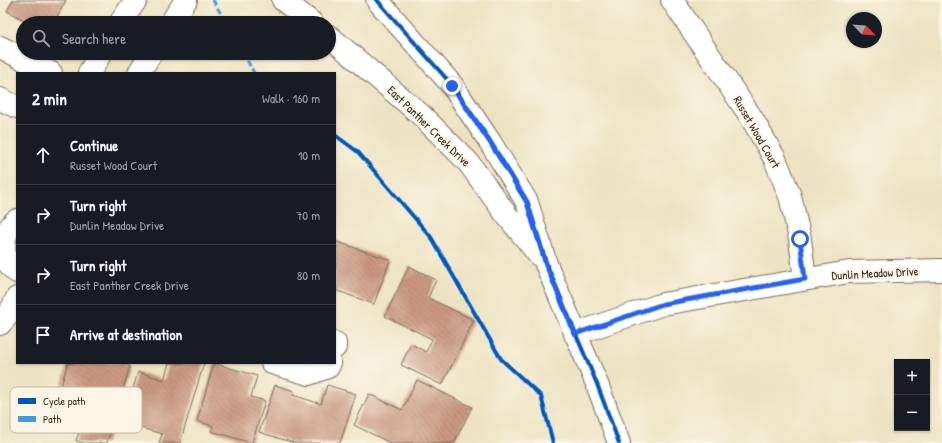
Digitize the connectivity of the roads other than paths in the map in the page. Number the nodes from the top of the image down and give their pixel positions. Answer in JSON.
{"nodes":[{"id":1,"x":136,"y":0,"type":"edge"},
{"id":2,"x":186,"y":0,"type":"edge"},
{"id":3,"x":283,"y":0,"type":"edge"},
{"id":4,"x":377,"y":0,"type":"edge"},
{"id":5,"x":672,"y":0,"type":"edge"},
{"id":6,"x":125,"y":16,"type":"edge"},
{"id":7,"x":176,"y":16,"type":"edge"},
{"id":8,"x":303,"y":16,"type":"edge"},
{"id":9,"x":336,"y":42,"type":"edge"},
{"id":10,"x":0,"y":47,"type":"edge"},
{"id":11,"x":16,"y":55,"type":"edge"},
{"id":12,"x":26,"y":60,"type":"edge"},
{"id":13,"x":97,"y":60,"type":"edge"},
{"id":14,"x":147,"y":60,"type":"edge"},
{"id":15,"x":49,"y":72,"type":"edge"},
{"id":16,"x":90,"y":72,"type":"edge"},
{"id":17,"x":140,"y":72,"type":"edge"},
{"id":18,"x":0,"y":99,"type":"edge"},
{"id":19,"x":16,"y":107,"type":"edge"},
{"id":20,"x":16,"y":221,"type":"edge"},
{"id":21,"x":546,"y":264,"type":"junction"},
{"id":22,"x":942,"y":270,"type":"edge"},
{"id":23,"x":16,"y":271,"type":"edge"},
{"id":24,"x":805,"y":279,"type":"junction"},
{"id":25,"x":16,"y":300,"type":"edge"},
{"id":26,"x":0,"y":324,"type":"edge"},
{"id":27,"x":575,"y":334,"type":"junction"},
{"id":28,"x":275,"y":364,"type":"edge"},
{"id":29,"x":330,"y":364,"type":"edge"},
{"id":30,"x":619,"y":443,"type":"edge"}],
"edges":[{"from":1,"to":6,"type":"street"},
{"from":2,"to":7,"type":"street"},
{"from":3,"to":8,"type":"street"},
{"from":4,"to":21,"type":"street","name":"East Panther Creek Drive"},
{"from":5,"to":24,"type":"street","name":"Russet Wood Court"},
{"from":9,"to":21,"type":"street","name":"East Panther Creek Drive"},
{"from":10,"to":11,"type":"street"},
{"from":12,"to":15,"type":"street"},
{"from":13,"to":16,"type":"street"},
{"from":14,"to":17,"type":"street"},
{"from":18,"to":19,"type":"street"},
{"from":20,"to":23,"type":"street"},
{"from":21,"to":27,"type":"street","name":"East Panther Creek Drive"},
{"from":22,"to":24,"type":"street","name":"Dunlin Meadow Drive"},
{"from":24,"to":27,"type":"street","name":"Dunlin Meadow Drive"},
{"from":25,"to":26,"type":"street"},
{"from":27,"to":30,"type":"street","name":"East Panther Creek Drive"},
{"from":28,"to":29,"type":"street"}]}
